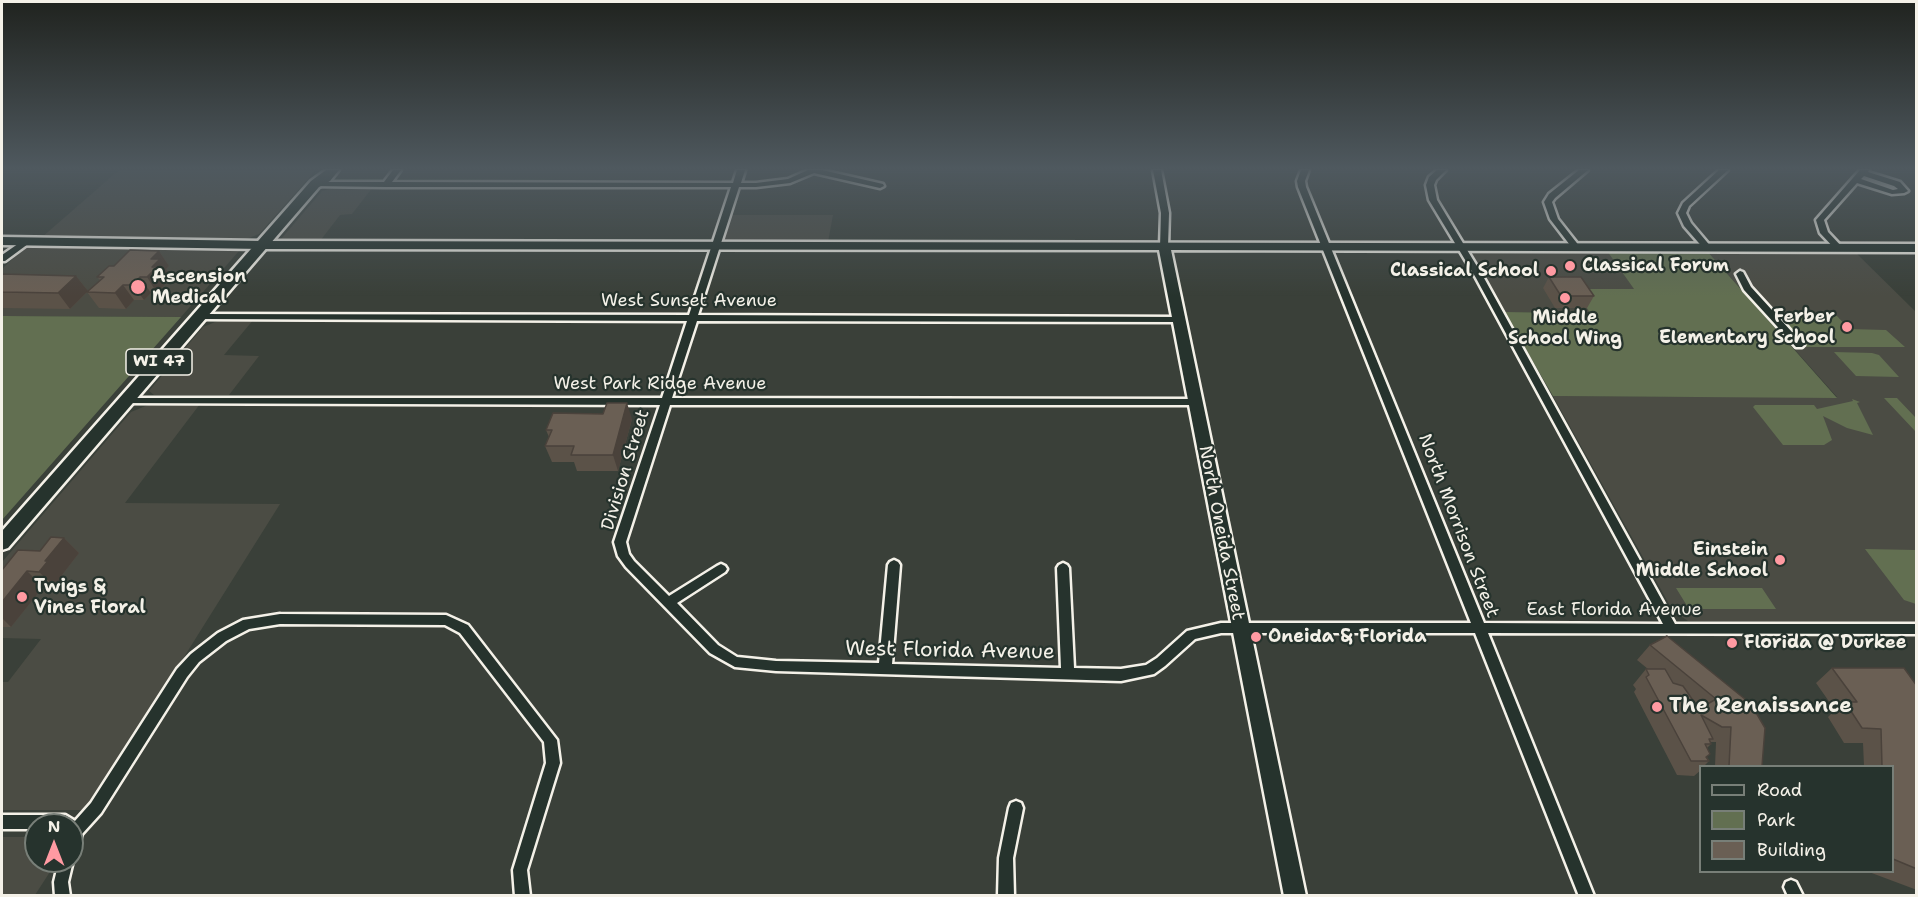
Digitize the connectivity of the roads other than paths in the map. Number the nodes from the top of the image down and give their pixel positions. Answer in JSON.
{"nodes":[{"id":1,"x":290,"y":212,"type":"edge"},
{"id":2,"x":728,"y":212,"type":"edge"},
{"id":3,"x":1165,"y":212,"type":"edge"},
{"id":4,"x":1313,"y":212,"type":"edge"},
{"id":5,"x":1442,"y":212,"type":"edge"},
{"id":6,"x":1551,"y":212,"type":"edge"},
{"id":7,"x":1683,"y":212,"type":"edge"},
{"id":8,"x":1827,"y":212,"type":"edge"},
{"id":9,"x":2,"y":241,"type":"edge"},
{"id":10,"x":25,"y":242,"type":"junction"},
{"id":11,"x":262,"y":245,"type":"junction"},
{"id":12,"x":717,"y":246,"type":"junction"},
{"id":13,"x":1164,"y":247,"type":"junction"},
{"id":14,"x":1328,"y":247,"type":"junction"},
{"id":15,"x":1462,"y":247,"type":"junction"},
{"id":16,"x":1576,"y":247,"type":"junction"},
{"id":17,"x":1708,"y":248,"type":"junction"},
{"id":18,"x":1839,"y":248,"type":"junction"},
{"id":19,"x":1917,"y":248,"type":"edge"},
{"id":20,"x":2,"y":259,"type":"edge"},
{"id":21,"x":1740,"y":274,"type":"dead end"},
{"id":22,"x":200,"y":317,"type":"junction"},
{"id":23,"x":693,"y":317,"type":"junction"},
{"id":24,"x":1178,"y":318,"type":"junction"},
{"id":25,"x":1799,"y":345,"type":"dead end"},
{"id":26,"x":124,"y":401,"type":"junction"},
{"id":27,"x":665,"y":401,"type":"junction"},
{"id":28,"x":1195,"y":402,"type":"junction"},
{"id":29,"x":2,"y":543,"type":"edge"},
{"id":30,"x":894,"y":566,"type":"dead end"},
{"id":31,"x":1063,"y":568,"type":"dead end"},
{"id":32,"x":721,"y":569,"type":"dead end"},
{"id":33,"x":669,"y":602,"type":"junction"},
{"id":34,"x":1240,"y":627,"type":"junction"},
{"id":35,"x":1478,"y":627,"type":"junction"},
{"id":36,"x":1672,"y":628,"type":"junction"},
{"id":37,"x":1917,"y":629,"type":"edge"},
{"id":38,"x":885,"y":669,"type":"junction"},
{"id":39,"x":1068,"y":673,"type":"junction"},
{"id":40,"x":1016,"y":808,"type":"dead end"},
{"id":41,"x":84,"y":821,"type":"edge"},
{"id":42,"x":2,"y":822,"type":"edge"},
{"id":43,"x":24,"y":822,"type":"edge"},
{"id":44,"x":63,"y":873,"type":"edge"},
{"id":45,"x":63,"y":896,"type":"edge"},
{"id":46,"x":523,"y":896,"type":"edge"},
{"id":47,"x":1006,"y":896,"type":"edge"},
{"id":48,"x":1295,"y":896,"type":"edge"},
{"id":49,"x":1587,"y":896,"type":"edge"}],
"edges":[{"from":1,"to":11,"type":"main road","number":"WI 47"},
{"from":2,"to":12,"type":"street","name":"Division Street"},
{"from":3,"to":13,"type":"street","name":"North Oneida Street"},
{"from":4,"to":14,"type":"street","name":"North Morrison Street"},
{"from":5,"to":15,"type":"street"},
{"from":6,"to":16,"type":"street"},
{"from":7,"to":17,"type":"street"},
{"from":8,"to":18,"type":"street"},
{"from":9,"to":10,"type":"street"},
{"from":10,"to":11,"type":"street"},
{"from":10,"to":20,"type":"street"},
{"from":11,"to":12,"type":"street"},
{"from":11,"to":22,"type":"main road","number":"WI 47"},
{"from":12,"to":13,"type":"street"},
{"from":12,"to":23,"type":"street","name":"Division Street"},
{"from":13,"to":14,"type":"street"},
{"from":13,"to":24,"type":"street","name":"North Oneida Street"},
{"from":14,"to":15,"type":"street"},
{"from":14,"to":35,"type":"street","name":"North Morrison Street"},
{"from":15,"to":16,"type":"street"},
{"from":15,"to":36,"type":"street"},
{"from":16,"to":17,"type":"street"},
{"from":17,"to":18,"type":"street"},
{"from":18,"to":19,"type":"street"},
{"from":21,"to":25,"type":"street"},
{"from":22,"to":23,"type":"street","name":"West Sunset Avenue"},
{"from":22,"to":26,"type":"main road","number":"WI 47"},
{"from":23,"to":24,"type":"street","name":"West Sunset Avenue"},
{"from":23,"to":27,"type":"street","name":"Division Street"},
{"from":24,"to":28,"type":"street","name":"North Oneida Street"},
{"from":26,"to":27,"type":"street","name":"West Park Ridge Avenue"},
{"from":26,"to":29,"type":"main road","number":"WI 47"},
{"from":27,"to":28,"type":"street","name":"West Park Ridge Avenue"},
{"from":27,"to":33,"type":"street","name":"Division Street"},
{"from":28,"to":34,"type":"street","name":"North Oneida Street"},
{"from":30,"to":38,"type":"street"},
{"from":31,"to":39,"type":"street"},
{"from":32,"to":33,"type":"street"},
{"from":33,"to":38,"type":"street","name":"West Florida Avenue"},
{"from":34,"to":35,"type":"street","name":"East Florida Avenue"},
{"from":34,"to":39,"type":"street","name":"West Florida Avenue"},
{"from":34,"to":48,"type":"street","name":"North Oneida Street"},
{"from":35,"to":36,"type":"street","name":"East Florida Avenue"},
{"from":35,"to":49,"type":"street","name":"North Morrison Street"},
{"from":36,"to":37,"type":"street","name":"East Florida Avenue"},
{"from":38,"to":39,"type":"street","name":"West Florida Avenue"},
{"from":40,"to":47,"type":"street"},
{"from":41,"to":46,"type":"street"},
{"from":42,"to":43,"type":"street"},
{"from":44,"to":45,"type":"street"}]}
